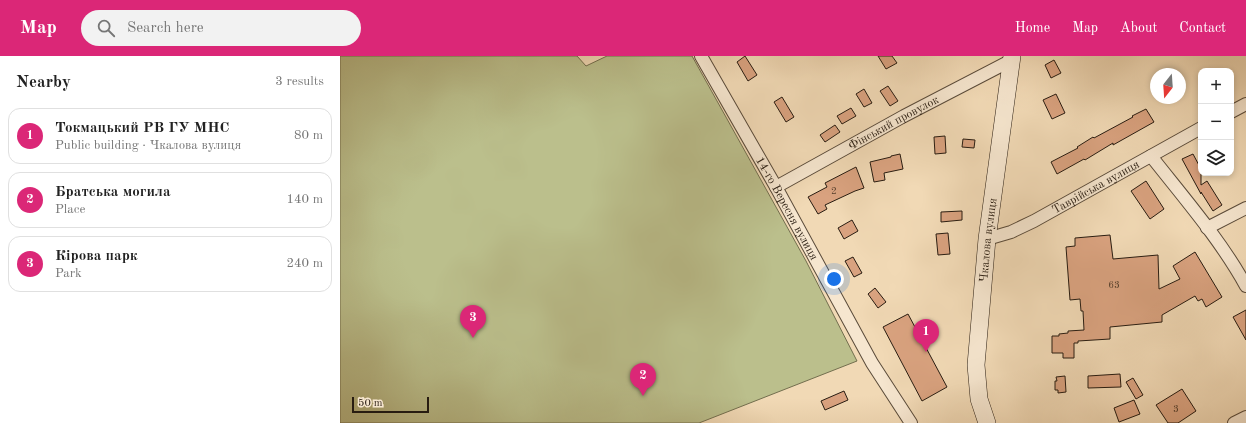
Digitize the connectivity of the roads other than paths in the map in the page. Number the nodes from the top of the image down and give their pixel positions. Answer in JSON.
{"nodes":[{"id":1,"x":701,"y":56,"type":"edge"},
{"id":2,"x":1012,"y":58,"type":"edge"},
{"id":3,"x":1246,"y":104,"type":"edge"},
{"id":4,"x":1234,"y":110,"type":"edge"},
{"id":5,"x":1198,"y":130,"type":"edge"},
{"id":6,"x":1151,"y":156,"type":"junction"},
{"id":7,"x":776,"y":187,"type":"junction"},
{"id":8,"x":1246,"y":208,"type":"edge"},
{"id":9,"x":1207,"y":228,"type":"junction"},
{"id":10,"x":987,"y":239,"type":"junction"},
{"id":11,"x":1242,"y":271,"type":"edge"},
{"id":12,"x":1246,"y":286,"type":"edge"},
{"id":13,"x":1246,"y":416,"type":"edge"},
{"id":14,"x":911,"y":423,"type":"edge"},
{"id":15,"x":987,"y":423,"type":"edge"},
{"id":16,"x":1234,"y":423,"type":"edge"}],
"edges":[{"from":1,"to":7,"type":"street","name":"14-го Вересня вулиця"},
{"from":2,"to":7,"type":"street","name":"Фінський провулок"},
{"from":2,"to":10,"type":"main road","name":"Чкалова вулиця"},
{"from":3,"to":4,"type":"street"},
{"from":5,"to":6,"type":"street","name":"Таврійська вулиця"},
{"from":6,"to":9,"type":"street"},
{"from":6,"to":10,"type":"street","name":"Таврійська вулиця"},
{"from":7,"to":14,"type":"street","name":"14-го Вересня вулиця"},
{"from":8,"to":9,"type":"street"},
{"from":9,"to":11,"type":"street"},
{"from":10,"to":15,"type":"main road","name":"Чкалова вулиця"},
{"from":11,"to":12,"type":"street"},
{"from":13,"to":16,"type":"street"}]}
